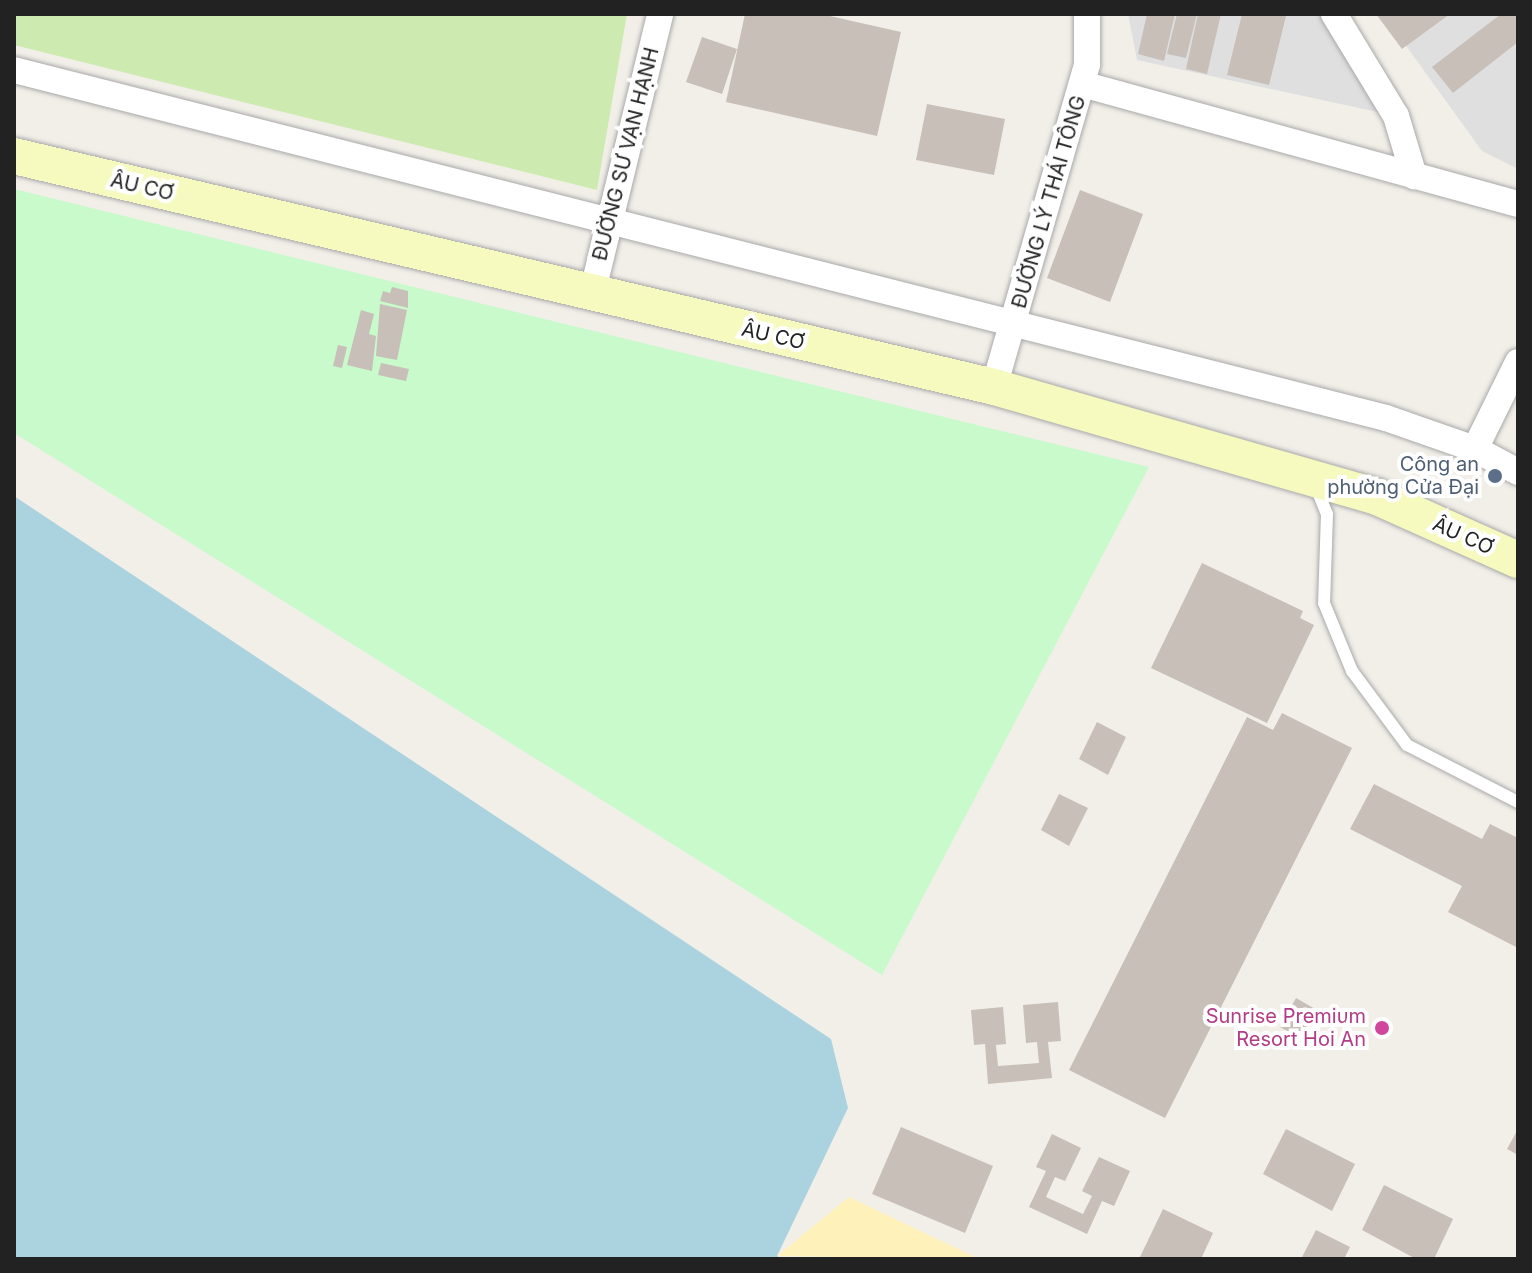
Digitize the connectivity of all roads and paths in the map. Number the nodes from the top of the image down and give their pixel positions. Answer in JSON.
{"nodes":[{"id":1,"x":660,"y":14,"type":"edge"},
{"id":2,"x":1087,"y":14,"type":"edge"},
{"id":3,"x":1334,"y":14,"type":"edge"},
{"id":4,"x":14,"y":70,"type":"edge"},
{"id":5,"x":1082,"y":84,"type":"junction"},
{"id":6,"x":14,"y":156,"type":"edge"},
{"id":7,"x":1414,"y":176,"type":"junction"},
{"id":8,"x":1518,"y":204,"type":"edge"},
{"id":9,"x":610,"y":217,"type":"junction"},
{"id":10,"x":592,"y":294,"type":"junction"},
{"id":11,"x":1015,"y":322,"type":"junction"},
{"id":12,"x":1518,"y":362,"type":"edge"},
{"id":13,"x":994,"y":387,"type":"junction"},
{"id":14,"x":1475,"y":449,"type":"junction"},
{"id":15,"x":1518,"y":472,"type":"edge"},
{"id":16,"x":1311,"y":477,"type":"junction"},
{"id":17,"x":1518,"y":560,"type":"edge"},
{"id":18,"x":1518,"y":802,"type":"edge"}],
"edges":[{"from":1,"to":9,"type":"street","name":"ĐƯỜNG SƯ VẠN HẠNH"},
{"from":2,"to":5,"type":"street","name":"ĐƯỜNG LÝ THÁI TÔNG"},
{"from":3,"to":7,"type":"street"},
{"from":4,"to":9,"type":"street"},
{"from":5,"to":7,"type":"street"},
{"from":5,"to":11,"type":"street","name":"ĐƯỜNG LÝ THÁI TÔNG"},
{"from":6,"to":10,"type":"main road","name":"ÂU CƠ"},
{"from":7,"to":8,"type":"street"},
{"from":9,"to":10,"type":"street","name":"ĐƯỜNG SƯ VẠN HẠNH"},
{"from":9,"to":11,"type":"street"},
{"from":10,"to":13,"type":"main road","name":"ÂU CƠ"},
{"from":11,"to":13,"type":"street","name":"ĐƯỜNG LÝ THÁI TÔNG"},
{"from":11,"to":14,"type":"street"},
{"from":12,"to":14,"type":"street"},
{"from":13,"to":16,"type":"main road","name":"ÂU CƠ"},
{"from":14,"to":15,"type":"street"},
{"from":16,"to":17,"type":"main road","name":"ÂU CƠ"},
{"from":16,"to":18,"type":"lane"}]}
